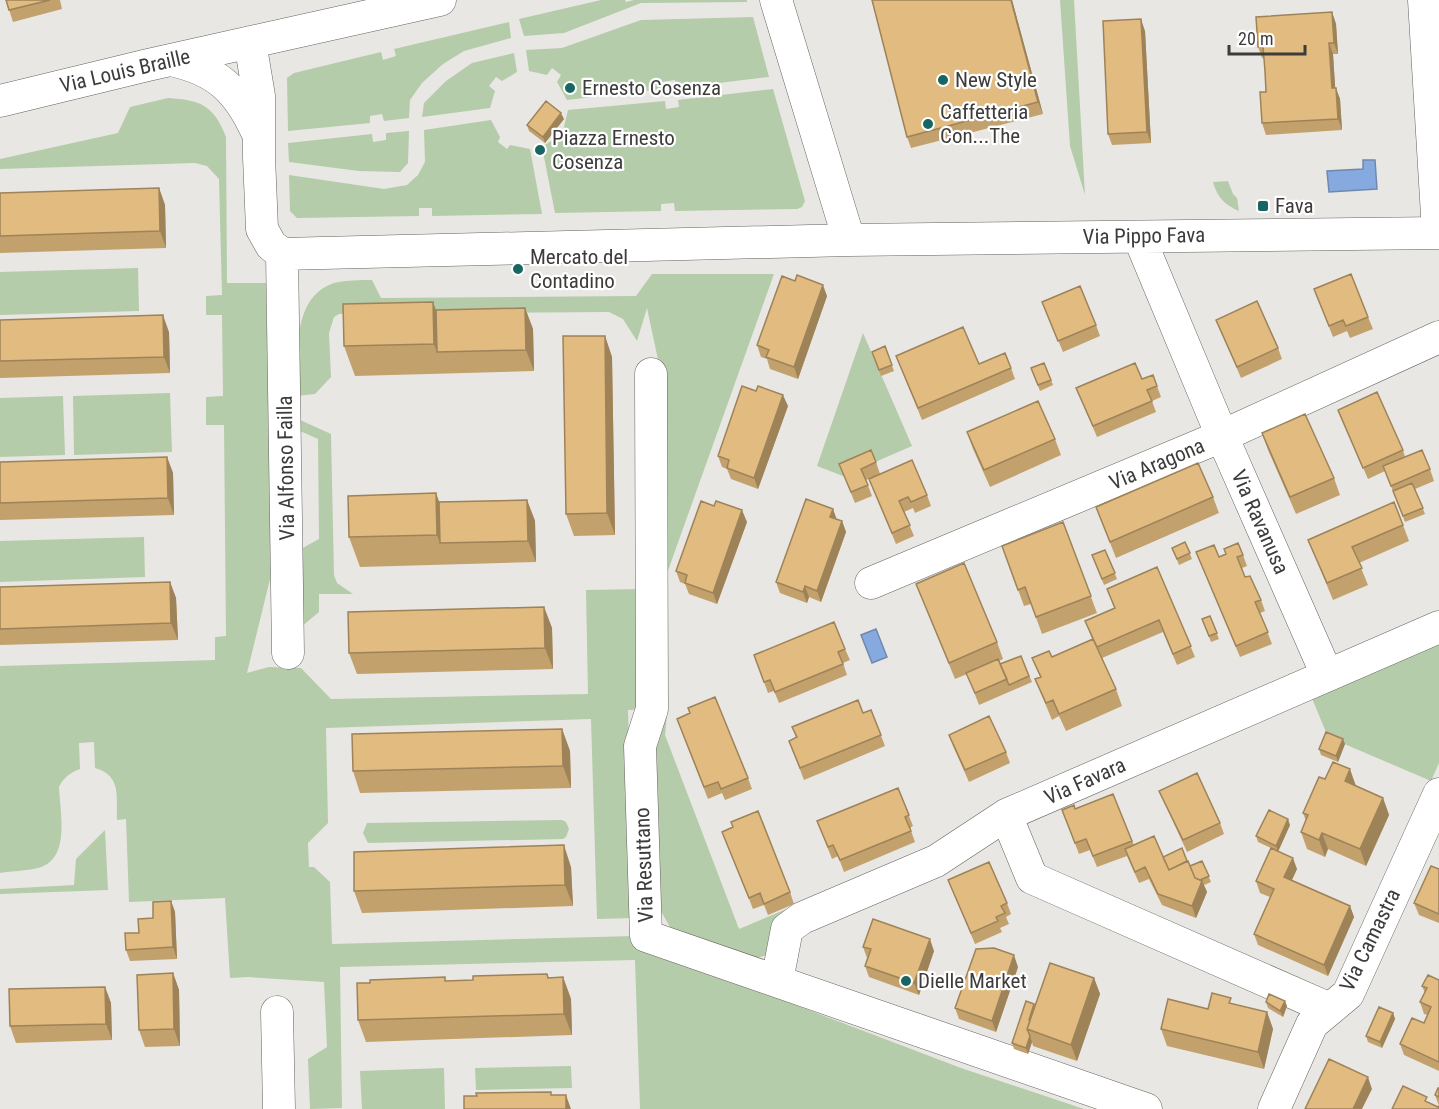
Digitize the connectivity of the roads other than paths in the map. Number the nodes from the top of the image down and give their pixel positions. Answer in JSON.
{"nodes":[{"id":1,"x":440,"y":0,"type":"edge"},
{"id":2,"x":776,"y":0,"type":"edge"},
{"id":3,"x":1424,"y":0,"type":"edge"},
{"id":4,"x":250,"y":42,"type":"junction"},
{"id":5,"x":170,"y":60,"type":"junction"},
{"id":6,"x":0,"y":101,"type":"edge"},
{"id":7,"x":259,"y":137,"type":"junction"},
{"id":8,"x":1438,"y":232,"type":"edge"},
{"id":9,"x":1139,"y":237,"type":"junction"},
{"id":10,"x":849,"y":240,"type":"junction"},
{"id":11,"x":283,"y":268,"type":"junction"},
{"id":12,"x":1439,"y":337,"type":"edge"},
{"id":13,"x":651,"y":374,"type":"dead end"},
{"id":14,"x":1222,"y":436,"type":"junction"},
{"id":15,"x":871,"y":583,"type":"dead end"},
{"id":16,"x":1439,"y":627,"type":"edge"},
{"id":17,"x":288,"y":653,"type":"dead end"},
{"id":18,"x":1327,"y":675,"type":"junction"},
{"id":19,"x":1439,"y":794,"type":"edge"},
{"id":20,"x":1006,"y":815,"type":"junction"},
{"id":21,"x":777,"y":981,"type":"junction"},
{"id":22,"x":1330,"y":1009,"type":"junction"},
{"id":23,"x":277,"y":1012,"type":"dead end"},
{"id":24,"x":279,"y":1109,"type":"edge"},
{"id":25,"x":1146,"y":1109,"type":"edge"},
{"id":26,"x":1274,"y":1109,"type":"edge"}],
"edges":[{"from":1,"to":4,"type":"street","name":"Via Louis Braille"},
{"from":2,"to":10,"type":"street"},
{"from":3,"to":8,"type":"street"},
{"from":4,"to":5,"type":"street","name":"Via Louis Braille"},
{"from":4,"to":7,"type":"street"},
{"from":5,"to":6,"type":"street","name":"Via Louis Braille"},
{"from":5,"to":7,"type":"street"},
{"from":7,"to":11,"type":"street"},
{"from":8,"to":9,"type":"street","name":"Via Pippo Fava"},
{"from":9,"to":10,"type":"street","name":"Via Pippo Fava"},
{"from":9,"to":14,"type":"street","name":"Via Ravanusa"},
{"from":10,"to":11,"type":"street","name":"Via Pippo Fava"},
{"from":11,"to":17,"type":"street","name":"Via Alfonso Failla"},
{"from":12,"to":14,"type":"street","name":"Via Aragona"},
{"from":13,"to":21,"type":"street","name":"Via Resuttano"},
{"from":14,"to":15,"type":"street","name":"Via Aragona"},
{"from":14,"to":18,"type":"street","name":"Via Ravanusa"},
{"from":16,"to":18,"type":"street","name":"Via Favara"},
{"from":18,"to":20,"type":"street","name":"Via Favara"},
{"from":19,"to":22,"type":"street","name":"Via Camastra"},
{"from":20,"to":21,"type":"street","name":"Via Favara"},
{"from":20,"to":22,"type":"street"},
{"from":21,"to":25,"type":"street","name":"Via Resuttano"},
{"from":22,"to":26,"type":"street","name":"Via Camastra"},
{"from":23,"to":24,"type":"street"}]}
